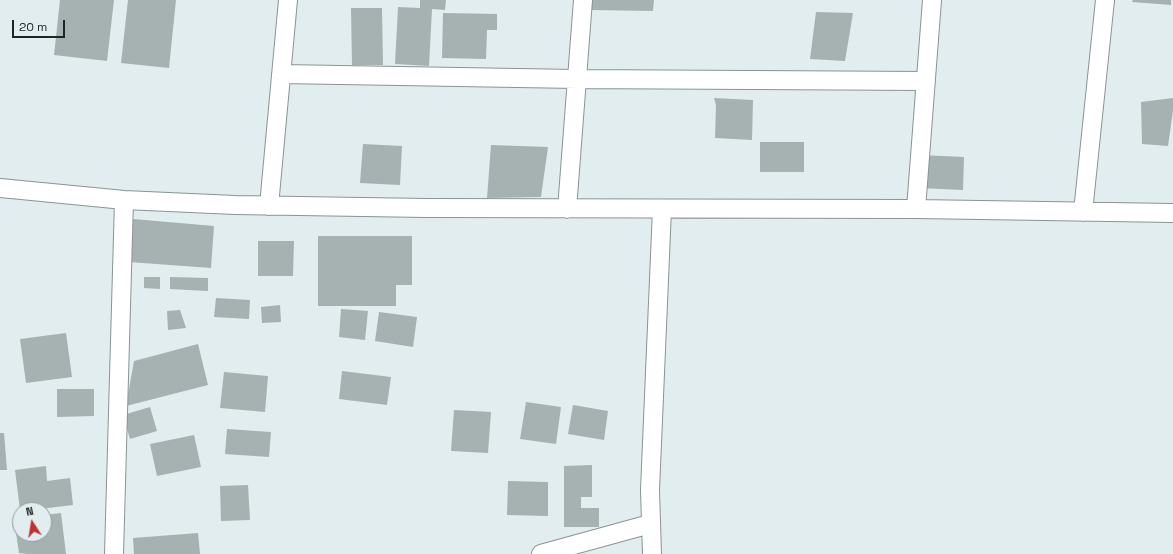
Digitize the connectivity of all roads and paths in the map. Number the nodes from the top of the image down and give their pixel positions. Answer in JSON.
{"nodes":[{"id":1,"x":288,"y":0,"type":"edge"},
{"id":2,"x":583,"y":0,"type":"edge"},
{"id":3,"x":932,"y":0,"type":"edge"},
{"id":4,"x":1105,"y":0,"type":"edge"},
{"id":5,"x":281,"y":74,"type":"junction"},
{"id":6,"x":577,"y":78,"type":"junction"},
{"id":7,"x":926,"y":82,"type":"junction"},
{"id":8,"x":0,"y":188,"type":"edge"},
{"id":9,"x":124,"y":200,"type":"junction"},
{"id":10,"x":269,"y":206,"type":"junction"},
{"id":11,"x":567,"y":208,"type":"junction"},
{"id":12,"x":662,"y":209,"type":"junction"},
{"id":13,"x":916,"y":209,"type":"junction"},
{"id":14,"x":1083,"y":212,"type":"junction"},
{"id":15,"x":1173,"y":213,"type":"edge"},
{"id":16,"x":650,"y":524,"type":"junction"},
{"id":17,"x":114,"y":554,"type":"edge"},
{"id":18,"x":541,"y":554,"type":"edge"},
{"id":19,"x":652,"y":554,"type":"edge"}],
"edges":[{"from":1,"to":5,"type":"street"},
{"from":2,"to":6,"type":"street"},
{"from":3,"to":7,"type":"street"},
{"from":4,"to":14,"type":"street"},
{"from":5,"to":6,"type":"street"},
{"from":5,"to":10,"type":"street"},
{"from":6,"to":7,"type":"street"},
{"from":6,"to":11,"type":"street"},
{"from":7,"to":13,"type":"street"},
{"from":8,"to":9,"type":"street"},
{"from":9,"to":10,"type":"street"},
{"from":9,"to":17,"type":"street"},
{"from":10,"to":11,"type":"street"},
{"from":11,"to":12,"type":"street"},
{"from":12,"to":13,"type":"street"},
{"from":12,"to":16,"type":"street"},
{"from":13,"to":14,"type":"street"},
{"from":14,"to":15,"type":"street"},
{"from":16,"to":18,"type":"street"},
{"from":16,"to":19,"type":"street"}]}
